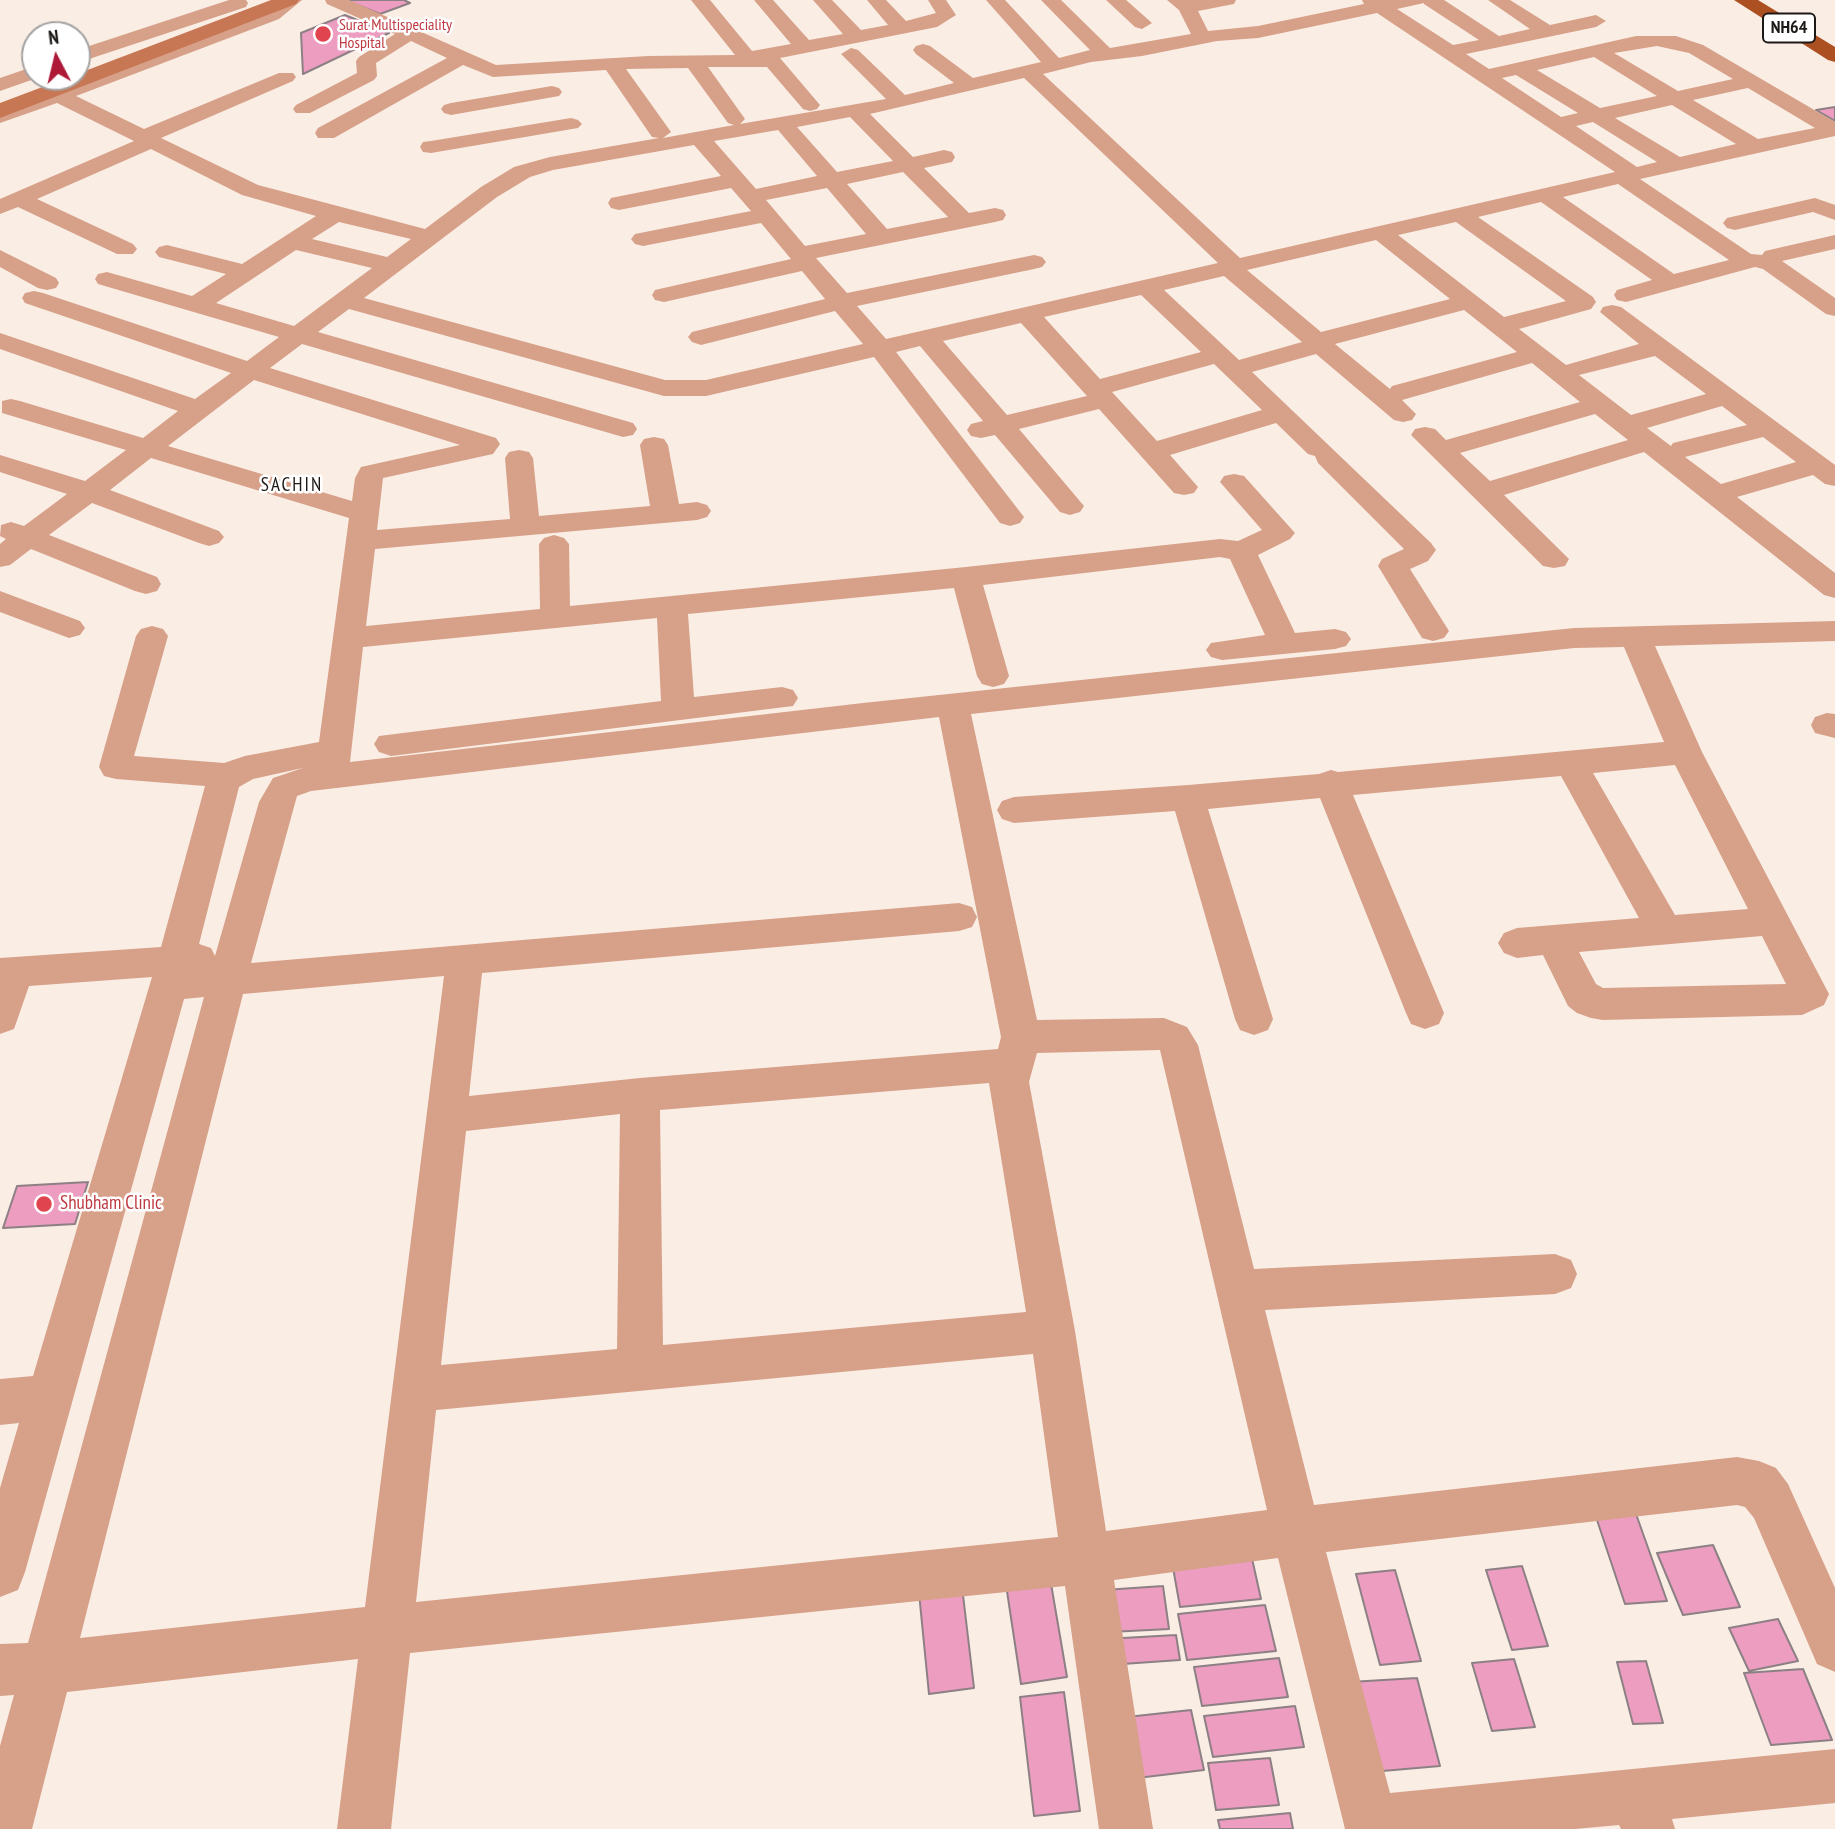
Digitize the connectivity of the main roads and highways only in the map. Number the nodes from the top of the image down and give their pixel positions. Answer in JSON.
{"nodes":[{"id":1,"x":260,"y":0,"type":"edge"},
{"id":2,"x":291,"y":0,"type":"edge"},
{"id":3,"x":1744,"y":0,"type":"edge"},
{"id":4,"x":1775,"y":0,"type":"edge"},
{"id":5,"x":215,"y":23,"type":"junction"},
{"id":6,"x":1835,"y":34,"type":"edge"},
{"id":7,"x":1835,"y":56,"type":"edge"},
{"id":8,"x":91,"y":73,"type":"edge"},
{"id":9,"x":33,"y":91,"type":"edge"},
{"id":10,"x":47,"y":91,"type":"edge"},
{"id":11,"x":0,"y":100,"type":"edge"},
{"id":12,"x":0,"y":111,"type":"edge"}],
"edges":[{"from":1,"to":5,"type":"main road"},
{"from":2,"to":5,"type":"main road"},
{"from":3,"to":7,"type":"highway","number":"NH64"},
{"from":4,"to":6,"type":"highway","number":"NH64"},
{"from":5,"to":8,"type":"main road"},
{"from":9,"to":11,"type":"main road"},
{"from":10,"to":12,"type":"main road"}]}
